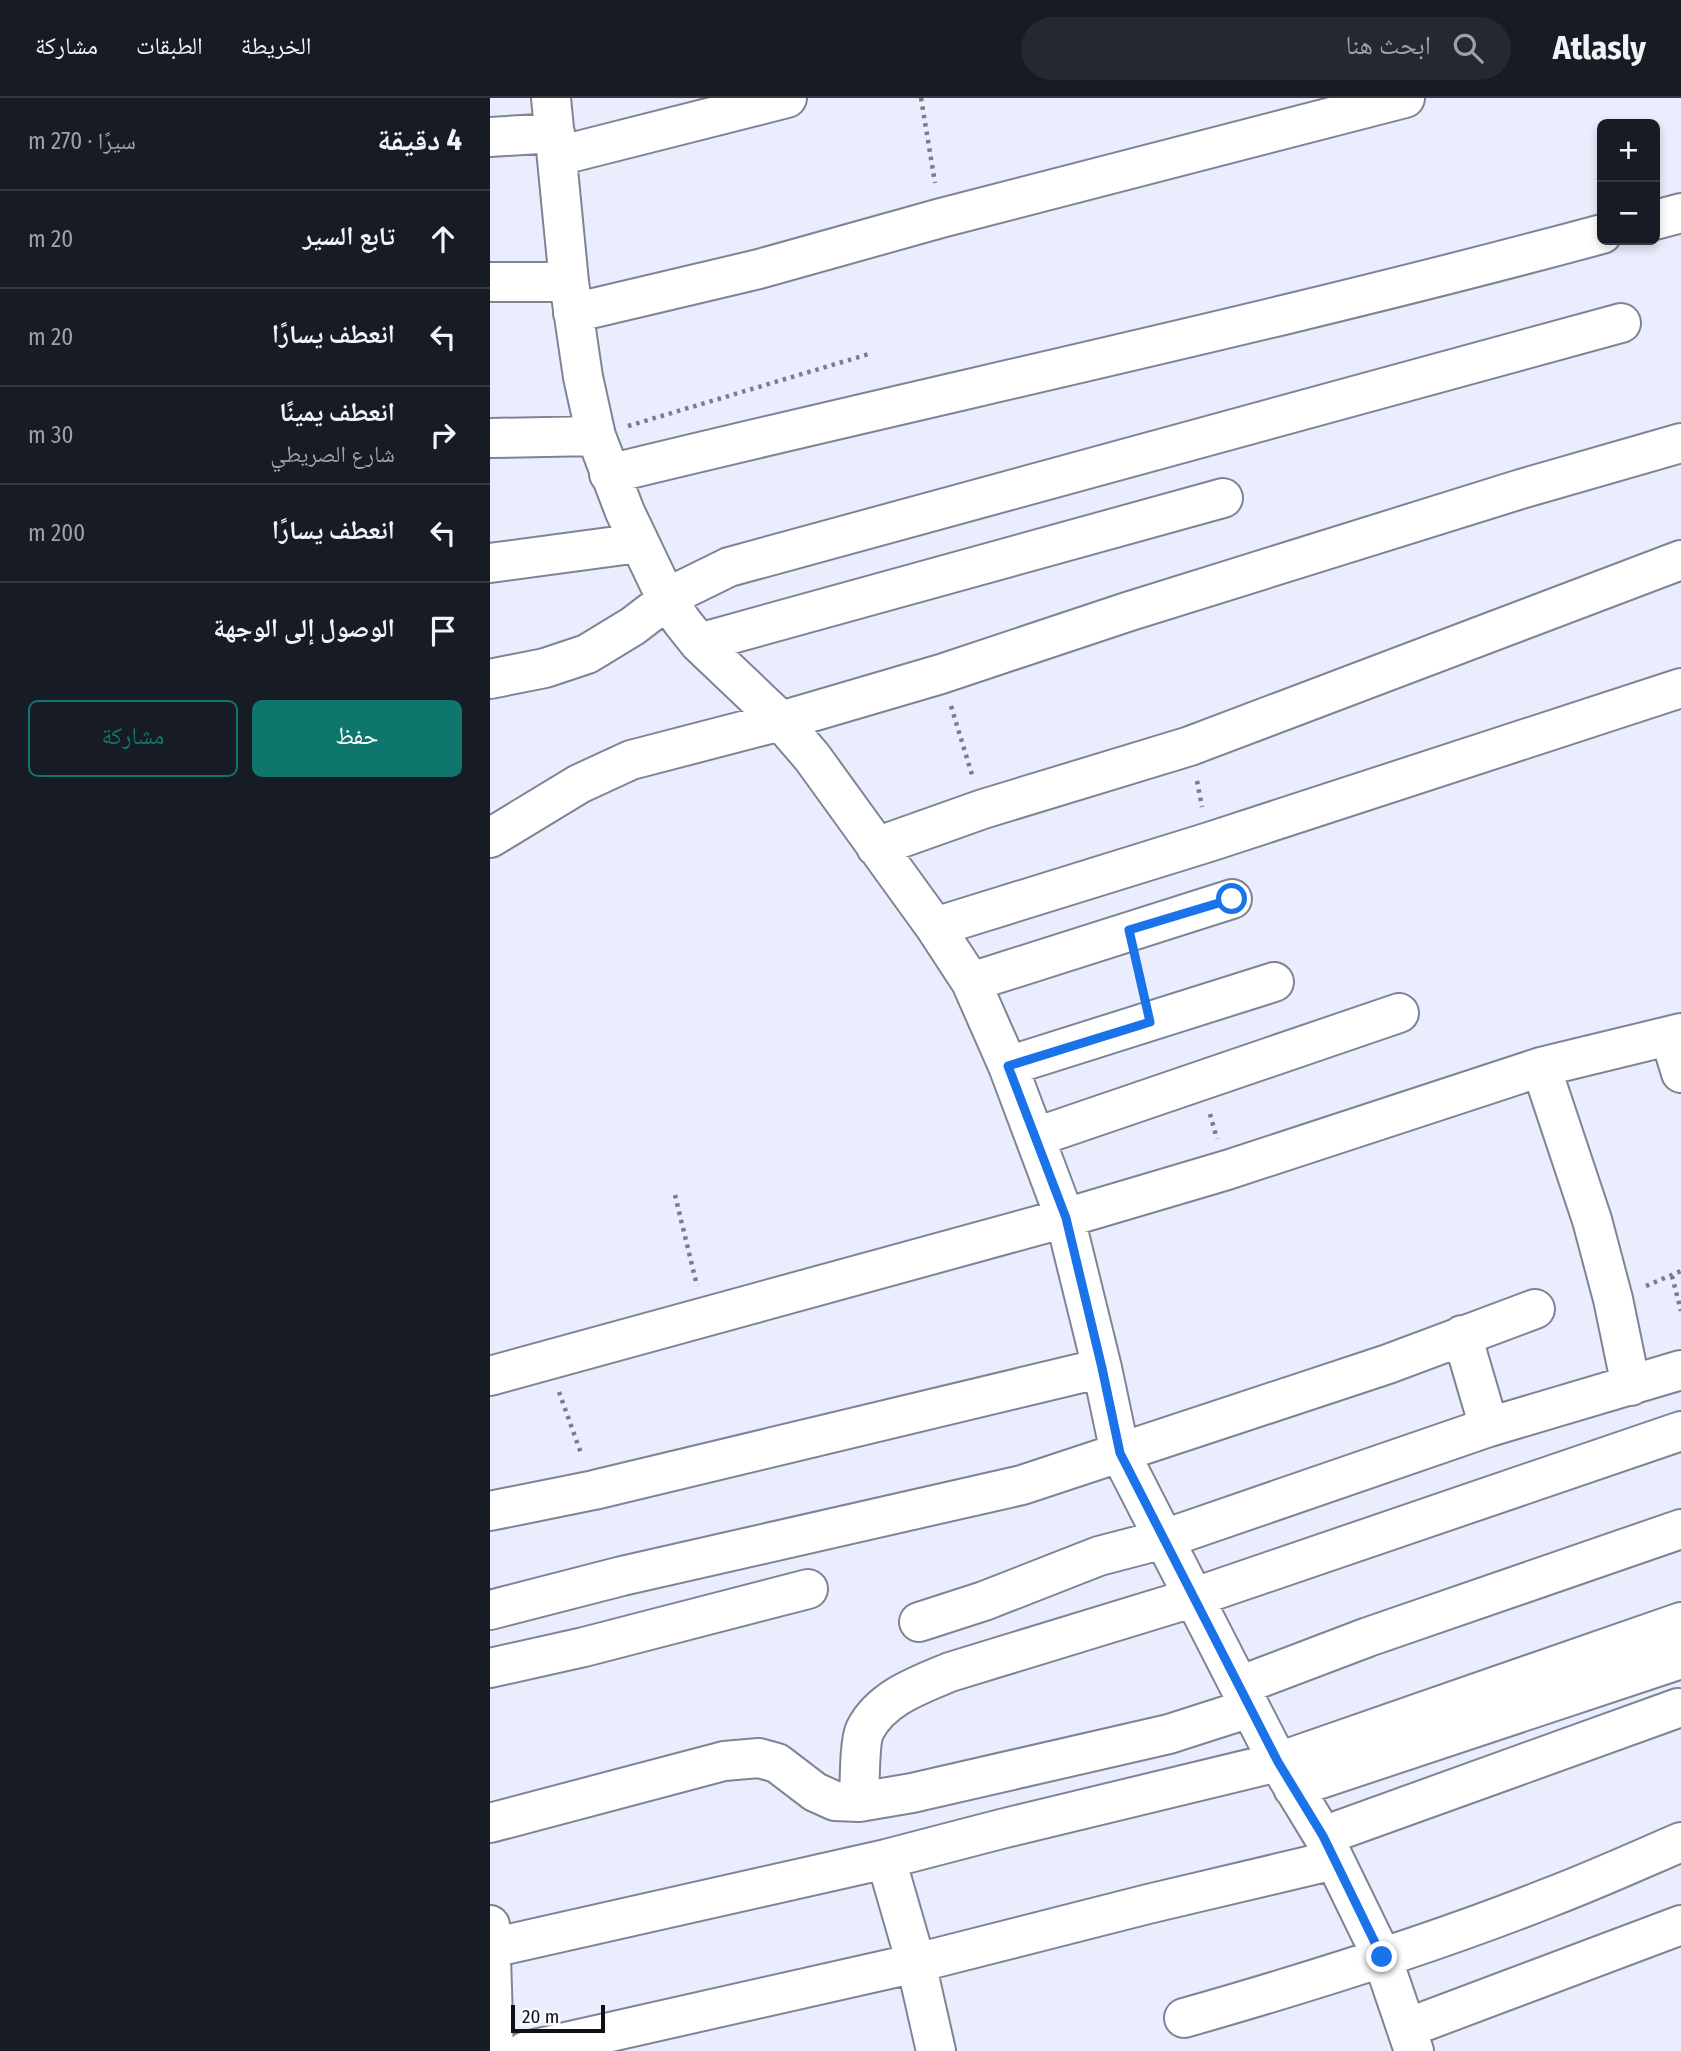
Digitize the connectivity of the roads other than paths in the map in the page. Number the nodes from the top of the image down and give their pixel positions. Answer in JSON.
{"nodes":[{"id":1,"x":787,"y":98,"type":"edge"},
{"id":2,"x":1405,"y":98,"type":"edge"},
{"id":3,"x":555,"y":129,"type":"edge"},
{"id":4,"x":490,"y":137,"type":"edge"},
{"id":5,"x":1681,"y":213,"type":"edge"},
{"id":6,"x":1660,"y":219,"type":"edge"},
{"id":7,"x":1597,"y":235,"type":"edge"},
{"id":8,"x":490,"y":282,"type":"edge"},
{"id":9,"x":571,"y":297,"type":"junction"},
{"id":10,"x":1621,"y":323,"type":"dead end"},
{"id":11,"x":596,"y":436,"type":"junction"},
{"id":12,"x":490,"y":438,"type":"edge"},
{"id":13,"x":1681,"y":443,"type":"edge"},
{"id":14,"x":609,"y":474,"type":"junction"},
{"id":15,"x":1223,"y":498,"type":"dead end"},
{"id":16,"x":639,"y":543,"type":"junction"},
{"id":17,"x":1681,"y":560,"type":"edge"},
{"id":18,"x":490,"y":563,"type":"edge"},
{"id":19,"x":667,"y":600,"type":"junction"},
{"id":20,"x":699,"y":643,"type":"junction"},
{"id":21,"x":490,"y":679,"type":"edge"},
{"id":22,"x":1681,"y":688,"type":"edge"},
{"id":23,"x":781,"y":721,"type":"junction"},
{"id":24,"x":490,"y":838,"type":"edge"},
{"id":25,"x":876,"y":847,"type":"junction"},
{"id":26,"x":1232,"y":899,"type":"dead end"},
{"id":27,"x":935,"y":927,"type":"junction"},
{"id":28,"x":971,"y":982,"type":"junction"},
{"id":29,"x":1274,"y":982,"type":"dead end"},
{"id":30,"x":1399,"y":1013,"type":"dead end"},
{"id":31,"x":1676,"y":1035,"type":"edge"},
{"id":32,"x":1008,"y":1066,"type":"junction"},
{"id":33,"x":1541,"y":1067,"type":"junction"},
{"id":34,"x":1681,"y":1073,"type":"edge"},
{"id":35,"x":1037,"y":1137,"type":"junction"},
{"id":36,"x":1066,"y":1218,"type":"junction"},
{"id":37,"x":1535,"y":1309,"type":"dead end"},
{"id":38,"x":1462,"y":1335,"type":"junction"},
{"id":39,"x":1102,"y":1368,"type":"junction"},
{"id":40,"x":1681,"y":1370,"type":"edge"},
{"id":41,"x":490,"y":1376,"type":"edge"},
{"id":42,"x":1631,"y":1386,"type":"junction"},
{"id":43,"x":1489,"y":1427,"type":"junction"},
{"id":44,"x":1681,"y":1431,"type":"edge"},
{"id":45,"x":1120,"y":1453,"type":"junction"},
{"id":46,"x":490,"y":1511,"type":"edge"},
{"id":47,"x":1681,"y":1529,"type":"edge"},
{"id":48,"x":1164,"y":1539,"type":"junction"},
{"id":49,"x":808,"y":1589,"type":"dead end"},
{"id":50,"x":1192,"y":1598,"type":"junction"},
{"id":51,"x":490,"y":1611,"type":"edge"},
{"id":52,"x":919,"y":1622,"type":"dead end"},
{"id":53,"x":1681,"y":1622,"type":"edge"},
{"id":54,"x":1671,"y":1662,"type":"edge"},
{"id":55,"x":490,"y":1668,"type":"edge"},
{"id":56,"x":1244,"y":1697,"type":"junction"},
{"id":57,"x":1679,"y":1712,"type":"edge"},
{"id":58,"x":1286,"y":1775,"type":"junction"},
{"id":59,"x":859,"y":1802,"type":"junction"},
{"id":60,"x":490,"y":1823,"type":"edge"},
{"id":61,"x":1681,"y":1842,"type":"edge"},
{"id":62,"x":1329,"y":1848,"type":"junction"},
{"id":63,"x":886,"y":1859,"type":"junction"},
{"id":64,"x":490,"y":1925,"type":"edge"},
{"id":65,"x":1678,"y":1935,"type":"edge"},
{"id":66,"x":491,"y":1948,"type":"edge"},
{"id":67,"x":1382,"y":1957,"type":"junction"},
{"id":68,"x":916,"y":1963,"type":"junction"},
{"id":69,"x":1184,"y":2018,"type":"dead end"},
{"id":70,"x":1411,"y":2040,"type":"edge"},
{"id":71,"x":494,"y":2051,"type":"edge"},
{"id":72,"x":526,"y":2051,"type":"edge"},
{"id":73,"x":936,"y":2051,"type":"edge"}],
"edges":[{"from":1,"to":3,"type":"street"},
{"from":2,"to":9,"type":"street"},
{"from":3,"to":4,"type":"street"},
{"from":3,"to":9,"type":"street"},
{"from":5,"to":6,"type":"street"},
{"from":7,"to":14,"type":"street"},
{"from":8,"to":9,"type":"street"},
{"from":9,"to":11,"type":"street"},
{"from":10,"to":19,"type":"street"},
{"from":11,"to":12,"type":"street"},
{"from":11,"to":14,"type":"street"},
{"from":13,"to":23,"type":"street"},
{"from":14,"to":16,"type":"street"},
{"from":15,"to":20,"type":"street"},
{"from":16,"to":18,"type":"street"},
{"from":16,"to":19,"type":"street"},
{"from":17,"to":25,"type":"street"},
{"from":19,"to":20,"type":"street"},
{"from":19,"to":21,"type":"street"},
{"from":20,"to":23,"type":"street"},
{"from":22,"to":27,"type":"street"},
{"from":23,"to":24,"type":"street"},
{"from":23,"to":25,"type":"street"},
{"from":25,"to":27,"type":"street"},
{"from":26,"to":28,"type":"street"},
{"from":27,"to":28,"type":"street"},
{"from":28,"to":32,"type":"street"},
{"from":29,"to":32,"type":"street"},
{"from":30,"to":35,"type":"street"},
{"from":31,"to":33,"type":"street"},
{"from":31,"to":34,"type":"street"},
{"from":32,"to":35,"type":"street"},
{"from":33,"to":36,"type":"street"},
{"from":33,"to":42,"type":"street"},
{"from":35,"to":36,"type":"street"},
{"from":36,"to":39,"type":"street"},
{"from":36,"to":41,"type":"street"},
{"from":37,"to":38,"type":"street"},
{"from":38,"to":43,"type":"street"},
{"from":38,"to":45,"type":"street"},
{"from":39,"to":45,"type":"street"},
{"from":39,"to":46,"type":"street"},
{"from":40,"to":42,"type":"street"},
{"from":42,"to":43,"type":"street"},
{"from":43,"to":48,"type":"street"},
{"from":44,"to":50,"type":"street"},
{"from":45,"to":48,"type":"street"},
{"from":45,"to":51,"type":"street"},
{"from":47,"to":56,"type":"street"},
{"from":48,"to":50,"type":"street"},
{"from":48,"to":52,"type":"street"},
{"from":49,"to":55,"type":"street"},
{"from":50,"to":56,"type":"street"},
{"from":50,"to":59,"type":"street"},
{"from":53,"to":58,"type":"street"},
{"from":54,"to":57,"type":"street"},
{"from":54,"to":58,"type":"street"},
{"from":56,"to":58,"type":"street"},
{"from":56,"to":59,"type":"street"},
{"from":57,"to":62,"type":"street"},
{"from":58,"to":62,"type":"street"},
{"from":58,"to":63,"type":"street"},
{"from":59,"to":60,"type":"street"},
{"from":61,"to":67,"type":"street"},
{"from":62,"to":67,"type":"street"},
{"from":62,"to":68,"type":"street"},
{"from":63,"to":66,"type":"street"},
{"from":63,"to":68,"type":"street"},
{"from":64,"to":66,"type":"street"},
{"from":65,"to":70,"type":"street"},
{"from":66,"to":71,"type":"street"},
{"from":67,"to":69,"type":"street"},
{"from":67,"to":70,"type":"street"},
{"from":68,"to":72,"type":"street"},
{"from":68,"to":73,"type":"street"}]}
